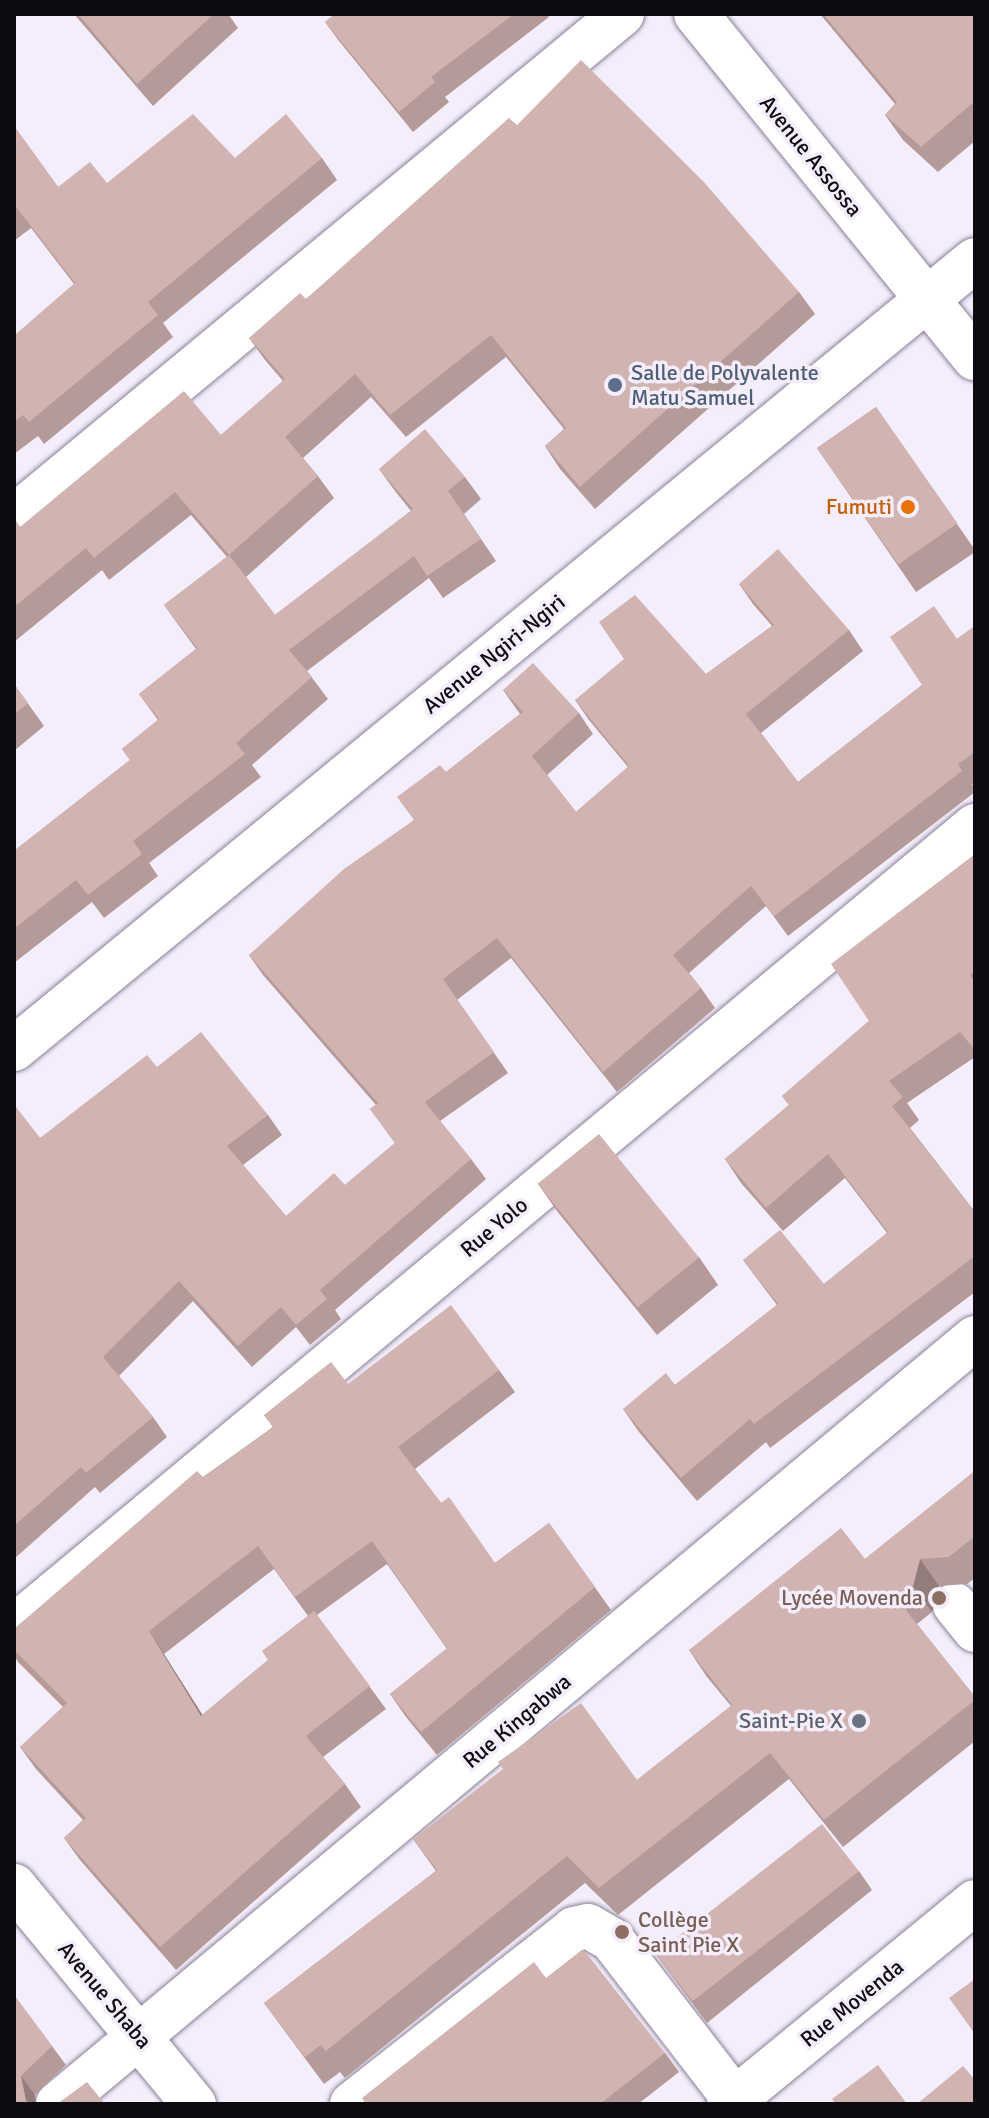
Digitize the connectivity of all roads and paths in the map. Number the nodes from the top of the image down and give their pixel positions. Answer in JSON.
{"nodes":[{"id":1,"x":622,"y":14,"type":"edge"},
{"id":2,"x":696,"y":14,"type":"edge"},
{"id":3,"x":975,"y":260,"type":"edge"},
{"id":4,"x":927,"y":299,"type":"junction"},
{"id":5,"x":975,"y":358,"type":"edge"},
{"id":6,"x":14,"y":517,"type":"edge"},
{"id":7,"x":975,"y":826,"type":"edge"},
{"id":8,"x":14,"y":1049,"type":"edge"},
{"id":9,"x":975,"y":1338,"type":"edge"},
{"id":10,"x":14,"y":1627,"type":"edge"},
{"id":11,"x":14,"y":1886,"type":"edge"},
{"id":12,"x":975,"y":1902,"type":"edge"},
{"id":13,"x":140,"y":2037,"type":"junction"},
{"id":14,"x":732,"y":2102,"type":"edge"},
{"id":15,"x":58,"y":2104,"type":"edge"},
{"id":16,"x":194,"y":2104,"type":"edge"},
{"id":17,"x":352,"y":2104,"type":"edge"}],
"edges":[{"from":1,"to":6,"type":"street"},
{"from":2,"to":4,"type":"street","name":"Avenue Assossa"},
{"from":3,"to":4,"type":"street","name":"Avenue Ngiri-Ngiri"},
{"from":4,"to":5,"type":"street","name":"Avenue Assossa"},
{"from":4,"to":8,"type":"street","name":"Avenue Ngiri-Ngiri"},
{"from":7,"to":10,"type":"street","name":"Rue Yolo"},
{"from":9,"to":13,"type":"street","name":"Rue Kingabwa"},
{"from":11,"to":13,"type":"street","name":"Avenue Shaba"},
{"from":12,"to":14,"type":"street","name":"Rue Movenda"},
{"from":13,"to":15,"type":"street","name":"Rue Kingabwa"},
{"from":13,"to":16,"type":"street","name":"Avenue Shaba"},
{"from":14,"to":17,"type":"street"}]}
